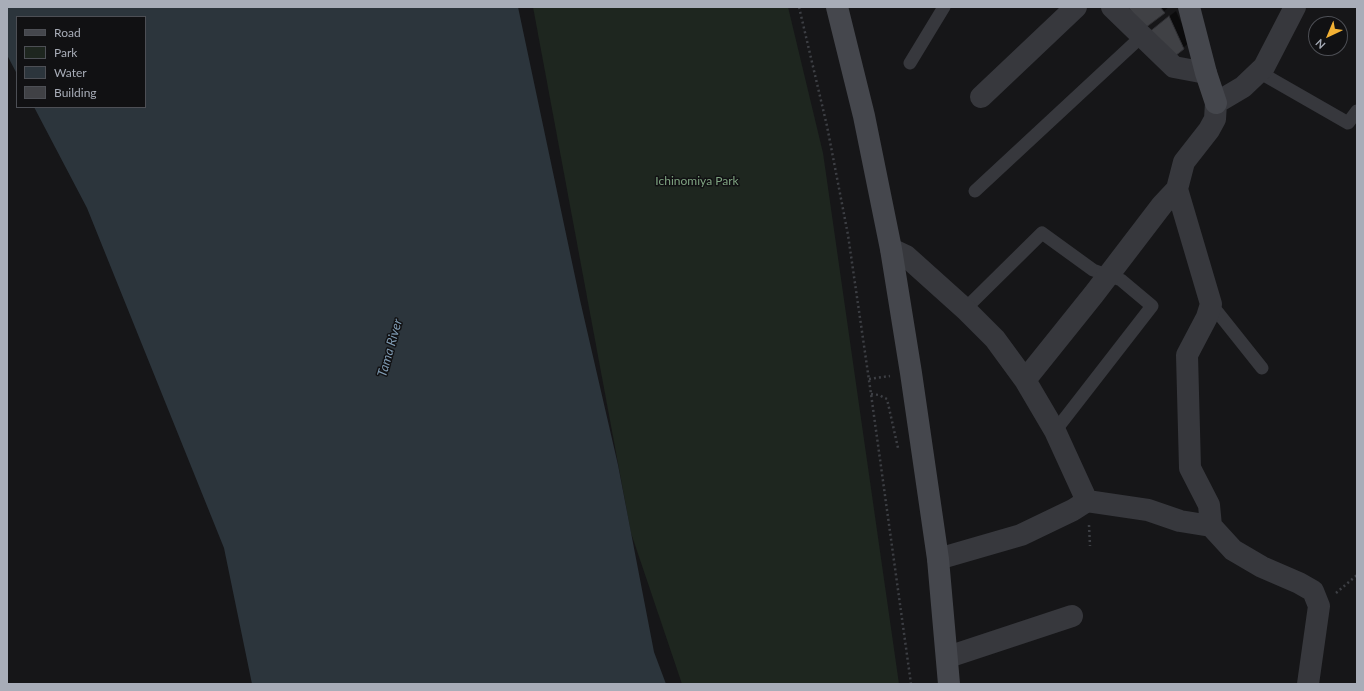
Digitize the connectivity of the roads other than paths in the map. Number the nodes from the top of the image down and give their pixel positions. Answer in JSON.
{"nodes":[{"id":1,"x":837,"y":7,"type":"edge"},
{"id":2,"x":944,"y":7,"type":"edge"},
{"id":3,"x":1076,"y":7,"type":"edge"},
{"id":4,"x":1112,"y":7,"type":"edge"},
{"id":5,"x":1189,"y":7,"type":"edge"},
{"id":6,"x":1295,"y":7,"type":"edge"},
{"id":7,"x":1142,"y":36,"type":"junction"},
{"id":8,"x":910,"y":64,"type":"dead end"},
{"id":9,"x":1259,"y":72,"type":"junction"},
{"id":10,"x":1206,"y":73,"type":"junction"},
{"id":11,"x":981,"y":97,"type":"dead end"},
{"id":12,"x":1216,"y":103,"type":"junction"},
{"id":13,"x":1357,"y":111,"type":"edge"},
{"id":14,"x":1177,"y":189,"type":"junction"},
{"id":15,"x":975,"y":191,"type":"dead end"},
{"id":16,"x":891,"y":249,"type":"junction"},
{"id":17,"x":1108,"y":275,"type":"junction"},
{"id":18,"x":1211,"y":304,"type":"junction"},
{"id":19,"x":965,"y":309,"type":"junction"},
{"id":20,"x":1262,"y":368,"type":"dead end"},
{"id":21,"x":1026,"y":380,"type":"junction"},
{"id":22,"x":1055,"y":431,"type":"junction"},
{"id":23,"x":1087,"y":501,"type":"junction"},
{"id":24,"x":1211,"y":526,"type":"junction"},
{"id":25,"x":938,"y":559,"type":"junction"},
{"id":26,"x":1072,"y":616,"type":"dead end"},
{"id":27,"x":948,"y":657,"type":"junction"},
{"id":28,"x":949,"y":684,"type":"edge"},
{"id":29,"x":1308,"y":684,"type":"edge"}],
"edges":[{"from":1,"to":16,"type":"street"},
{"from":2,"to":8,"type":"lane"},
{"from":3,"to":11,"type":"street"},
{"from":4,"to":7,"type":"street"},
{"from":5,"to":10,"type":"street"},
{"from":6,"to":9,"type":"street"},
{"from":7,"to":10,"type":"street"},
{"from":7,"to":15,"type":"lane"},
{"from":9,"to":12,"type":"street"},
{"from":9,"to":13,"type":"lane"},
{"from":10,"to":12,"type":"street"},
{"from":12,"to":14,"type":"street"},
{"from":14,"to":17,"type":"street"},
{"from":14,"to":18,"type":"street"},
{"from":16,"to":19,"type":"street"},
{"from":16,"to":25,"type":"street"},
{"from":17,"to":19,"type":"lane"},
{"from":17,"to":21,"type":"street"},
{"from":17,"to":22,"type":"lane"},
{"from":18,"to":20,"type":"lane"},
{"from":18,"to":24,"type":"street"},
{"from":19,"to":21,"type":"street"},
{"from":21,"to":22,"type":"street"},
{"from":22,"to":23,"type":"street"},
{"from":23,"to":24,"type":"street"},
{"from":23,"to":25,"type":"street"},
{"from":24,"to":29,"type":"street"},
{"from":25,"to":27,"type":"street"},
{"from":26,"to":27,"type":"street"},
{"from":27,"to":28,"type":"street"}]}
